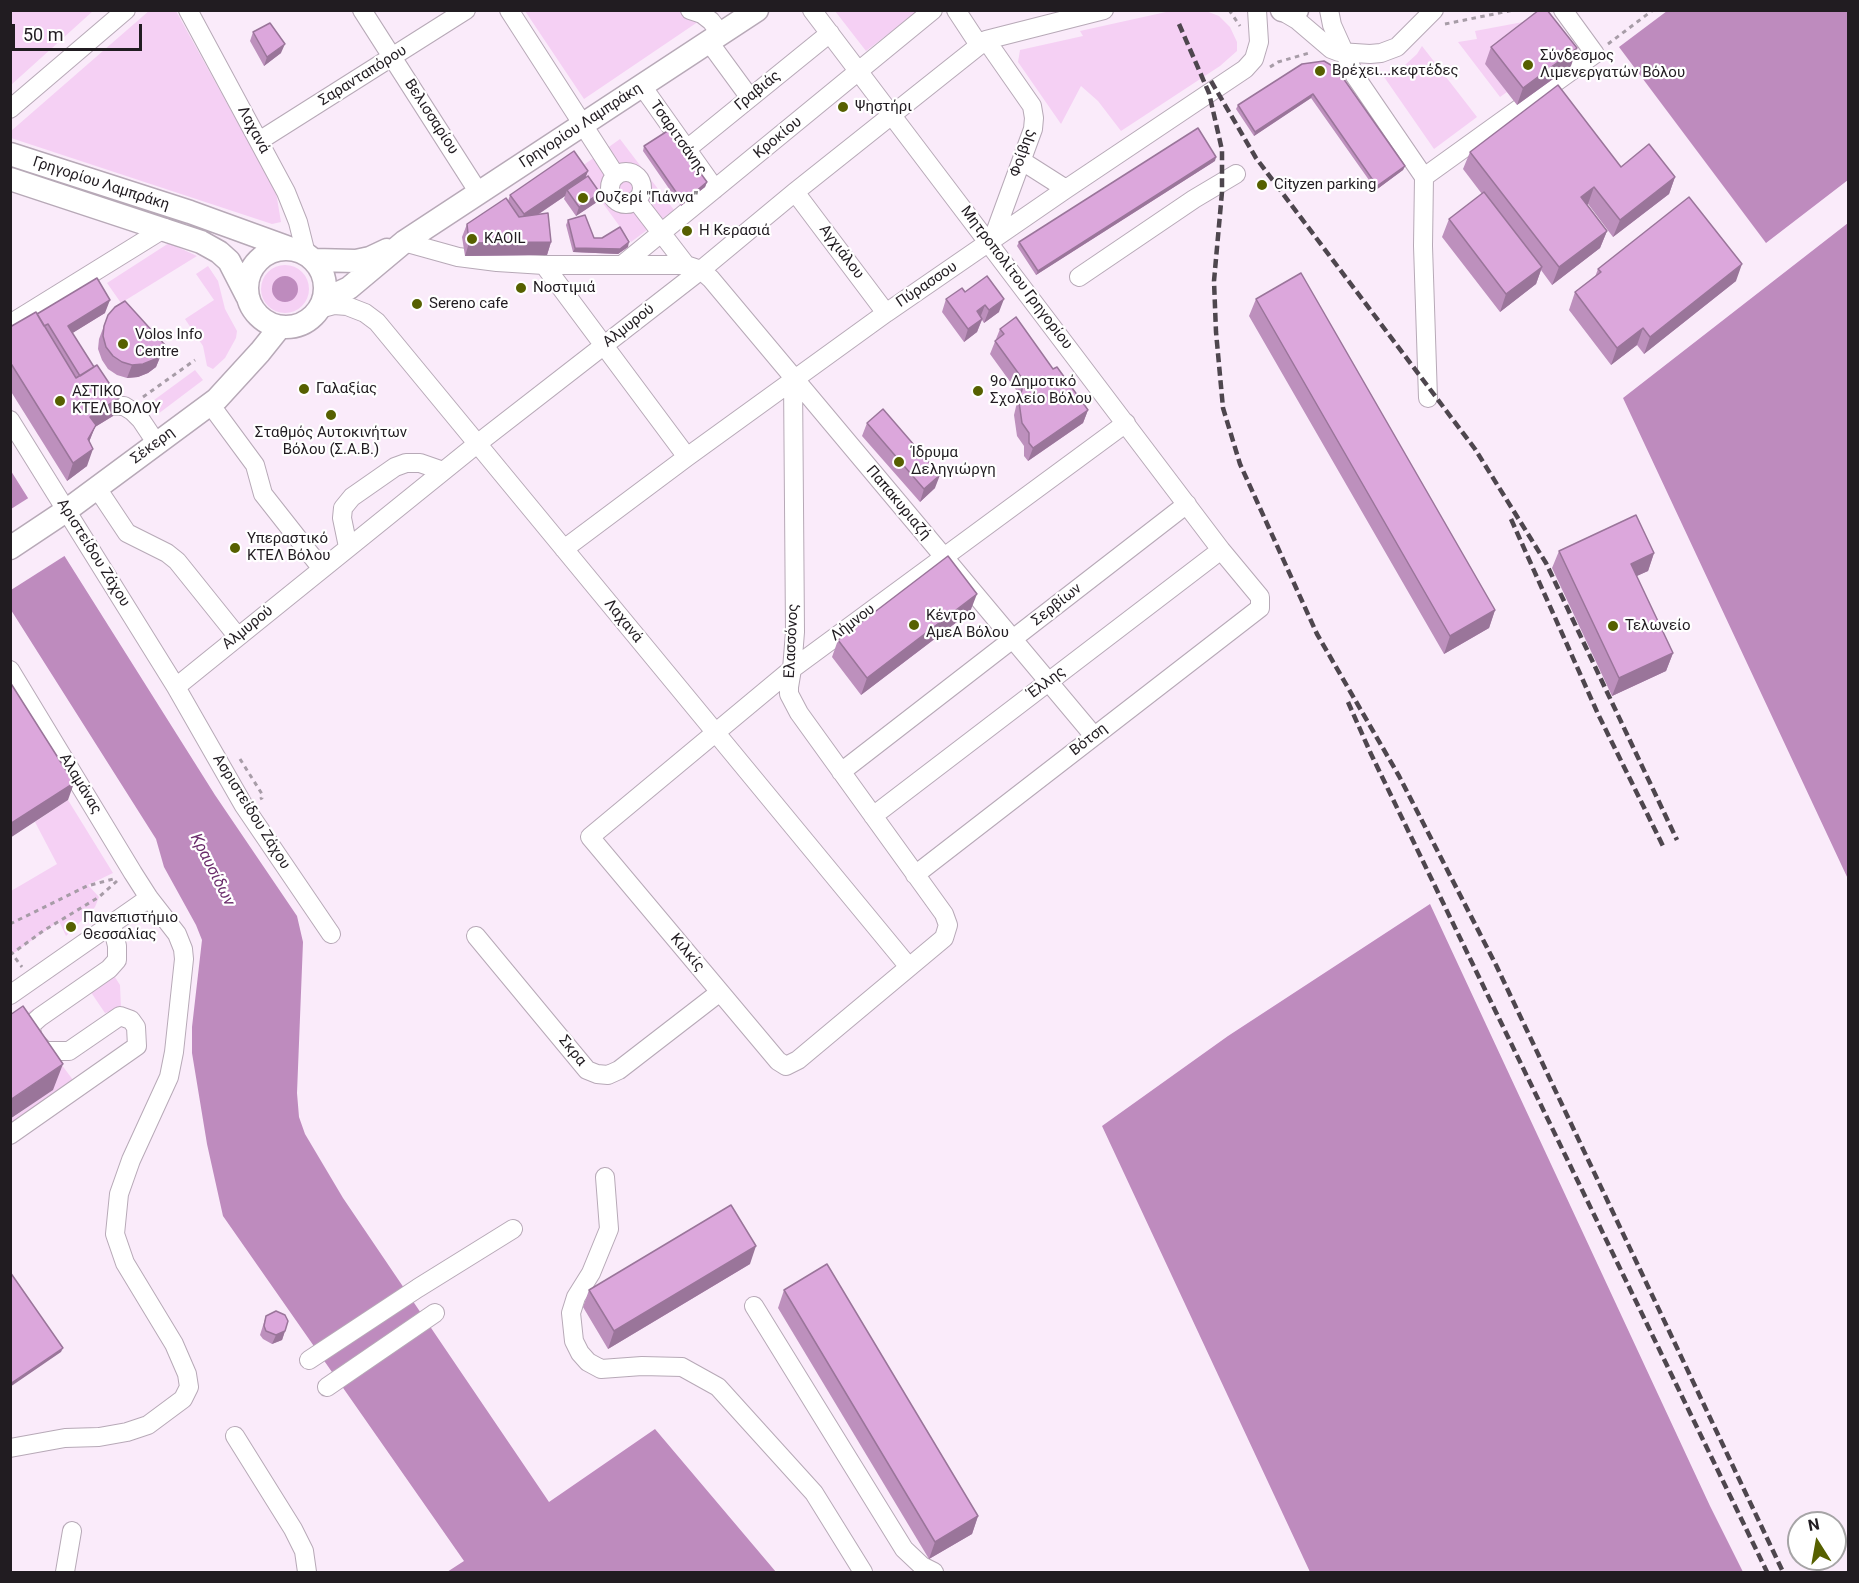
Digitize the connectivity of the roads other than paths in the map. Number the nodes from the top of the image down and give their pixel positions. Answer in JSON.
{"nodes":[{"id":1,"x":126,"y":10,"type":"edge"},
{"id":2,"x":188,"y":10,"type":"edge"},
{"id":3,"x":362,"y":10,"type":"edge"},
{"id":4,"x":466,"y":10,"type":"edge"},
{"id":5,"x":509,"y":10,"type":"edge"},
{"id":6,"x":690,"y":10,"type":"edge"},
{"id":7,"x":757,"y":10,"type":"edge"},
{"id":8,"x":812,"y":10,"type":"edge"},
{"id":9,"x":933,"y":10,"type":"edge"},
{"id":10,"x":956,"y":10,"type":"edge"},
{"id":11,"x":1104,"y":10,"type":"edge"},
{"id":12,"x":1257,"y":10,"type":"edge"},
{"id":13,"x":1281,"y":10,"type":"edge"},
{"id":14,"x":1297,"y":10,"type":"edge"},
{"id":15,"x":1329,"y":10,"type":"edge"},
{"id":16,"x":1563,"y":10,"type":"edge"},
{"id":17,"x":1437,"y":18,"type":"edge"},
{"id":18,"x":830,"y":33,"type":"junction"},
{"id":19,"x":715,"y":38,"type":"junction"},
{"id":20,"x":982,"y":42,"type":"junction"},
{"id":21,"x":1346,"y":53,"type":"junction"},
{"id":22,"x":392,"y":57,"type":"junction"},
{"id":23,"x":859,"y":71,"type":"junction"},
{"id":24,"x":642,"y":86,"type":"junction"},
{"id":25,"x":750,"y":98,"type":"junction"},
{"id":26,"x":10,"y":109,"type":"edge"},
{"id":27,"x":892,"y":114,"type":"junction"},
{"id":28,"x":583,"y":125,"type":"junction"},
{"id":29,"x":259,"y":141,"type":"junction"},
{"id":30,"x":687,"y":149,"type":"junction"},
{"id":31,"x":10,"y":154,"type":"edge"},
{"id":32,"x":1022,"y":160,"type":"junction"},
{"id":33,"x":1236,"y":174,"type":"dead end"},
{"id":34,"x":1424,"y":177,"type":"junction"},
{"id":35,"x":10,"y":179,"type":"edge"},
{"id":36,"x":715,"y":189,"type":"junction"},
{"id":37,"x":1065,"y":189,"type":"junction"},
{"id":38,"x":795,"y":192,"type":"junction"},
{"id":39,"x":480,"y":193,"type":"junction"},
{"id":40,"x":165,"y":228,"type":"junction"},
{"id":41,"x":663,"y":233,"type":"junction"},
{"id":42,"x":404,"y":242,"type":"junction"},
{"id":43,"x":990,"y":242,"type":"junction"},
{"id":44,"x":304,"y":254,"type":"junction"},
{"id":45,"x":544,"y":265,"type":"junction"},
{"id":46,"x":622,"y":265,"type":"junction"},
{"id":47,"x":694,"y":268,"type":"junction"},
{"id":48,"x":1079,"y":277,"type":"dead end"},
{"id":49,"x":247,"y":296,"type":"junction"},
{"id":50,"x":321,"y":304,"type":"junction"},
{"id":51,"x":886,"y":313,"type":"junction"},
{"id":52,"x":10,"y":324,"type":"edge"},
{"id":53,"x":280,"y":327,"type":"junction"},
{"id":54,"x":604,"y":346,"type":"junction"},
{"id":55,"x":793,"y":379,"type":"junction"},
{"id":56,"x":1428,"y":398,"type":"dead end"},
{"id":57,"x":210,"y":404,"type":"junction"},
{"id":58,"x":106,"y":406,"type":"edge"},
{"id":59,"x":10,"y":420,"type":"edge"},
{"id":60,"x":1126,"y":423,"type":"junction"},
{"id":61,"x":157,"y":444,"type":"junction"},
{"id":62,"x":477,"y":444,"type":"junction"},
{"id":63,"x":687,"y":457,"type":"junction"},
{"id":64,"x":443,"y":471,"type":"junction"},
{"id":65,"x":97,"y":488,"type":"junction"},
{"id":66,"x":1187,"y":504,"type":"junction"},
{"id":67,"x":61,"y":514,"type":"junction"},
{"id":68,"x":10,"y":548,"type":"edge"},
{"id":69,"x":348,"y":548,"type":"junction"},
{"id":70,"x":564,"y":549,"type":"junction"},
{"id":71,"x":1221,"y":549,"type":"junction"},
{"id":72,"x":942,"y":556,"type":"junction"},
{"id":73,"x":321,"y":569,"type":"junction"},
{"id":74,"x":1261,"y":604,"type":"joint"},
{"id":75,"x":238,"y":637,"type":"junction"},
{"id":76,"x":1012,"y":639,"type":"junction"},
{"id":77,"x":792,"y":669,"type":"junction"},
{"id":78,"x":10,"y":670,"type":"edge"},
{"id":79,"x":1048,"y":681,"type":"junction"},
{"id":80,"x":176,"y":687,"type":"junction"},
{"id":81,"x":714,"y":733,"type":"junction"},
{"id":82,"x":1094,"y":736,"type":"junction"},
{"id":83,"x":841,"y":772,"type":"junction"},
{"id":84,"x":873,"y":816,"type":"junction"},
{"id":85,"x":590,"y":837,"type":"joint"},
{"id":86,"x":915,"y":874,"type":"junction"},
{"id":87,"x":149,"y":898,"type":"junction"},
{"id":88,"x":112,"y":925,"type":"junction"},
{"id":89,"x":331,"y":934,"type":"dead end"},
{"id":90,"x":476,"y":936,"type":"dead end"},
{"id":91,"x":909,"y":967,"type":"junction"},
{"id":92,"x":720,"y":992,"type":"junction"},
{"id":93,"x":10,"y":995,"type":"edge"},
{"id":94,"x":16,"y":1020,"type":"edge"},
{"id":95,"x":69,"y":1095,"type":"junction"},
{"id":96,"x":10,"y":1135,"type":"edge"},
{"id":97,"x":605,"y":1177,"type":"dead end"},
{"id":98,"x":513,"y":1228,"type":"dead end"},
{"id":99,"x":754,"y":1306,"type":"dead end"},
{"id":100,"x":435,"y":1312,"type":"dead end"},
{"id":101,"x":309,"y":1360,"type":"dead end"},
{"id":102,"x":327,"y":1387,"type":"dead end"},
{"id":103,"x":235,"y":1437,"type":"dead end"},
{"id":104,"x":10,"y":1449,"type":"edge"},
{"id":105,"x":72,"y":1531,"type":"dead end"},
{"id":106,"x":65,"y":1572,"type":"edge"},
{"id":107,"x":307,"y":1572,"type":"edge"},
{"id":108,"x":863,"y":1572,"type":"edge"},
{"id":109,"x":934,"y":1572,"type":"edge"}],
"edges":[{"from":1,"to":26,"type":"street"},
{"from":2,"to":29,"type":"street","name":"Λαχανά"},
{"from":3,"to":22,"type":"street","name":"Βελισσαρίου"},
{"from":4,"to":22,"type":"street","name":"Σαρανταπόρου"},
{"from":5,"to":28,"type":"street"},
{"from":6,"to":19,"type":"street"},
{"from":7,"to":19,"type":"main road","name":"Γρηγορίου Λαμπράκη"},
{"from":8,"to":18,"type":"street","name":"Μητροπολίτου Γρηγορίου"},
{"from":9,"to":23,"type":"street","name":"Κροκίου"},
{"from":10,"to":20,"type":"street","name":"Φοίβης"},
{"from":11,"to":20,"type":"street","name":"Αλμυρού"},
{"from":12,"to":37,"type":"street","name":"Πύρασσου"},
{"from":13,"to":14,"type":"main road"},
{"from":13,"to":21,"type":"street"},
{"from":15,"to":21,"type":"street"},
{"from":16,"to":34,"type":"street"},
{"from":17,"to":21,"type":"street"},
{"from":18,"to":23,"type":"street","name":"Μητροπολίτου Γρηγορίου"},
{"from":18,"to":25,"type":"street","name":"Γραβιάς"},
{"from":19,"to":24,"type":"main road","name":"Γρηγορίου Λαμπράκη"},
{"from":19,"to":25,"type":"street"},
{"from":20,"to":27,"type":"street","name":"Αλμυρού"},
{"from":20,"to":32,"type":"street","name":"Φοίβης"},
{"from":21,"to":34,"type":"street"},
{"from":22,"to":29,"type":"street","name":"Σαρανταπόρου"},
{"from":22,"to":39,"type":"street","name":"Βελισσαρίου"},
{"from":23,"to":27,"type":"street","name":"Μητροπολίτου Γρηγορίου"},
{"from":23,"to":36,"type":"street","name":"Κροκίου"},
{"from":24,"to":28,"type":"main road","name":"Γρηγορίου Λαμπράκη"},
{"from":24,"to":30,"type":"street","name":"Τσαριτσάνης"},
{"from":25,"to":30,"type":"street","name":"Γραβιάς"},
{"from":27,"to":38,"type":"street","name":"Αλμυρού"},
{"from":27,"to":43,"type":"street","name":"Μητροπολίτου Γρηγορίου"},
{"from":28,"to":39,"type":"main road","name":"Γρηγορίου Λαμπράκη"},
{"from":28,"to":41,"type":"street","name":"Παπακυριαζή"},
{"from":29,"to":44,"type":"street","name":"Λαχανά"},
{"from":30,"to":36,"type":"street","name":"Τσαριτσάνης"},
{"from":31,"to":44,"type":"main road","name":"Γρηγορίου Λαμπράκη"},
{"from":32,"to":37,"type":"street"},
{"from":32,"to":43,"type":"street","name":"Φοίβης"},
{"from":33,"to":48,"type":"street"},
{"from":34,"to":56,"type":"street"},
{"from":35,"to":40,"type":"main road","name":"Γρηγορίου Λαμπράκη"},
{"from":36,"to":41,"type":"street","name":"Κροκίου"},
{"from":37,"to":43,"type":"street","name":"Πύρασσου"},
{"from":38,"to":47,"type":"street","name":"Αλμυρού"},
{"from":38,"to":51,"type":"street","name":"Αγχιάλου"},
{"from":39,"to":42,"type":"main road","name":"Γρηγορίου Λαμπράκη"},
{"from":40,"to":49,"type":"main road","name":"Γρηγορίου Λαμπράκη"},
{"from":40,"to":52,"type":"street"},
{"from":41,"to":46,"type":"street","name":"Κροκίου"},
{"from":41,"to":47,"type":"street","name":"Παπακυριαζή"},
{"from":42,"to":44,"type":"main road","name":"Γρηγορίου Λαμπράκη"},
{"from":42,"to":45,"type":"street"},
{"from":42,"to":50,"type":"main road","name":"Γρηγορίου Λαμπράκη"},
{"from":43,"to":51,"type":"street","name":"Πύρασσου"},
{"from":43,"to":60,"type":"street","name":"Μητροπολίτου Γρηγορίου"},
{"from":44,"to":49,"type":"main road"},
{"from":44,"to":50,"type":"main road"},
{"from":45,"to":46,"type":"street"},
{"from":45,"to":54,"type":"street"},
{"from":46,"to":47,"type":"street"},
{"from":47,"to":54,"type":"street","name":"Αλμυρού"},
{"from":47,"to":55,"type":"street","name":"Παπακυριαζή"},
{"from":49,"to":53,"type":"main road"},
{"from":50,"to":53,"type":"main road"},
{"from":50,"to":62,"type":"street","name":"Λαχανά"},
{"from":51,"to":55,"type":"street","name":"Πύρασσου"},
{"from":53,"to":57,"type":"main road","name":"Σέκερη"},
{"from":54,"to":62,"type":"street","name":"Αλμυρού"},
{"from":54,"to":63,"type":"street"},
{"from":55,"to":63,"type":"street","name":"Πύρασσου"},
{"from":55,"to":72,"type":"street","name":"Παπακυριαζή"},
{"from":55,"to":77,"type":"street","name":"Ελασσόνος"},
{"from":57,"to":61,"type":"main road","name":"Σέκερη"},
{"from":57,"to":73,"type":"street"},
{"from":58,"to":61,"type":"street"},
{"from":59,"to":67,"type":"street","name":"Αριστείδου Ζάχου"},
{"from":60,"to":66,"type":"street","name":"Μητροπολίτου Γρηγορίου"},
{"from":60,"to":72,"type":"street","name":"Λήμνου"},
{"from":61,"to":65,"type":"main road","name":"Σέκερη"},
{"from":62,"to":64,"type":"street","name":"Αλμυρού"},
{"from":62,"to":70,"type":"street","name":"Λαχανά"},
{"from":63,"to":70,"type":"street","name":"Πύρασσου"},
{"from":64,"to":69,"type":"street","name":"Αλμυρού"},
{"from":64,"to":69,"type":"street"},
{"from":65,"to":67,"type":"main road","name":"Σέκερη"},
{"from":65,"to":75,"type":"street"},
{"from":66,"to":71,"type":"street","name":"Μητροπολίτου Γρηγορίου"},
{"from":66,"to":76,"type":"street","name":"Σερβίων"},
{"from":67,"to":68,"type":"main road","name":"Σέκερη"},
{"from":67,"to":80,"type":"street","name":"Αριστείδου Ζάχου"},
{"from":69,"to":73,"type":"street","name":"Αλμυρού"},
{"from":70,"to":81,"type":"street","name":"Λαχανά"},
{"from":71,"to":74,"type":"street","name":"Μητροπολίτου Γρηγορίου"},
{"from":71,"to":79,"type":"street","name":"Έλλης"},
{"from":72,"to":76,"type":"street","name":"Παπακυριαζή"},
{"from":72,"to":77,"type":"street","name":"Λήμνου"},
{"from":73,"to":75,"type":"street","name":"Αλμυρού"},
{"from":74,"to":82,"type":"street","name":"Βότση"},
{"from":75,"to":80,"type":"street","name":"Αλμυρού"},
{"from":76,"to":79,"type":"street","name":"Παπακυριαζή"},
{"from":76,"to":83,"type":"street","name":"Σερβίων"},
{"from":77,"to":81,"type":"street","name":"Λήμνου"},
{"from":77,"to":83,"type":"street","name":"Ελασσόνος"},
{"from":78,"to":87,"type":"street","name":"Αλαμάνας"},
{"from":79,"to":82,"type":"street","name":"Παπακυριαζή"},
{"from":79,"to":84,"type":"street","name":"Έλλης"},
{"from":80,"to":89,"type":"street","name":"Ασριστείδου Ζάχου"},
{"from":81,"to":85,"type":"street","name":"Λήμνου"},
{"from":81,"to":91,"type":"street","name":"Λαχανά"},
{"from":82,"to":86,"type":"street","name":"Βότση"},
{"from":83,"to":84,"type":"street","name":"Ελασσόνος"},
{"from":84,"to":86,"type":"street","name":"Ελασσόνος"},
{"from":85,"to":92,"type":"street","name":"Κιλκίς"},
{"from":86,"to":91,"type":"street","name":"Ελασσόνος"},
{"from":87,"to":88,"type":"street"},
{"from":87,"to":104,"type":"street","name":"Αλαμάνας"},
{"from":88,"to":93,"type":"street"},
{"from":88,"to":95,"type":"street"},
{"from":90,"to":92,"type":"street","name":"Σκρα"},
{"from":91,"to":92,"type":"street","name":"Κιλκίς"},
{"from":94,"to":95,"type":"street"},
{"from":95,"to":96,"type":"street"},
{"from":97,"to":108,"type":"street"},
{"from":98,"to":101,"type":"street"},
{"from":99,"to":109,"type":"street"},
{"from":100,"to":102,"type":"street"},
{"from":103,"to":107,"type":"street"},
{"from":105,"to":106,"type":"street"}]}
